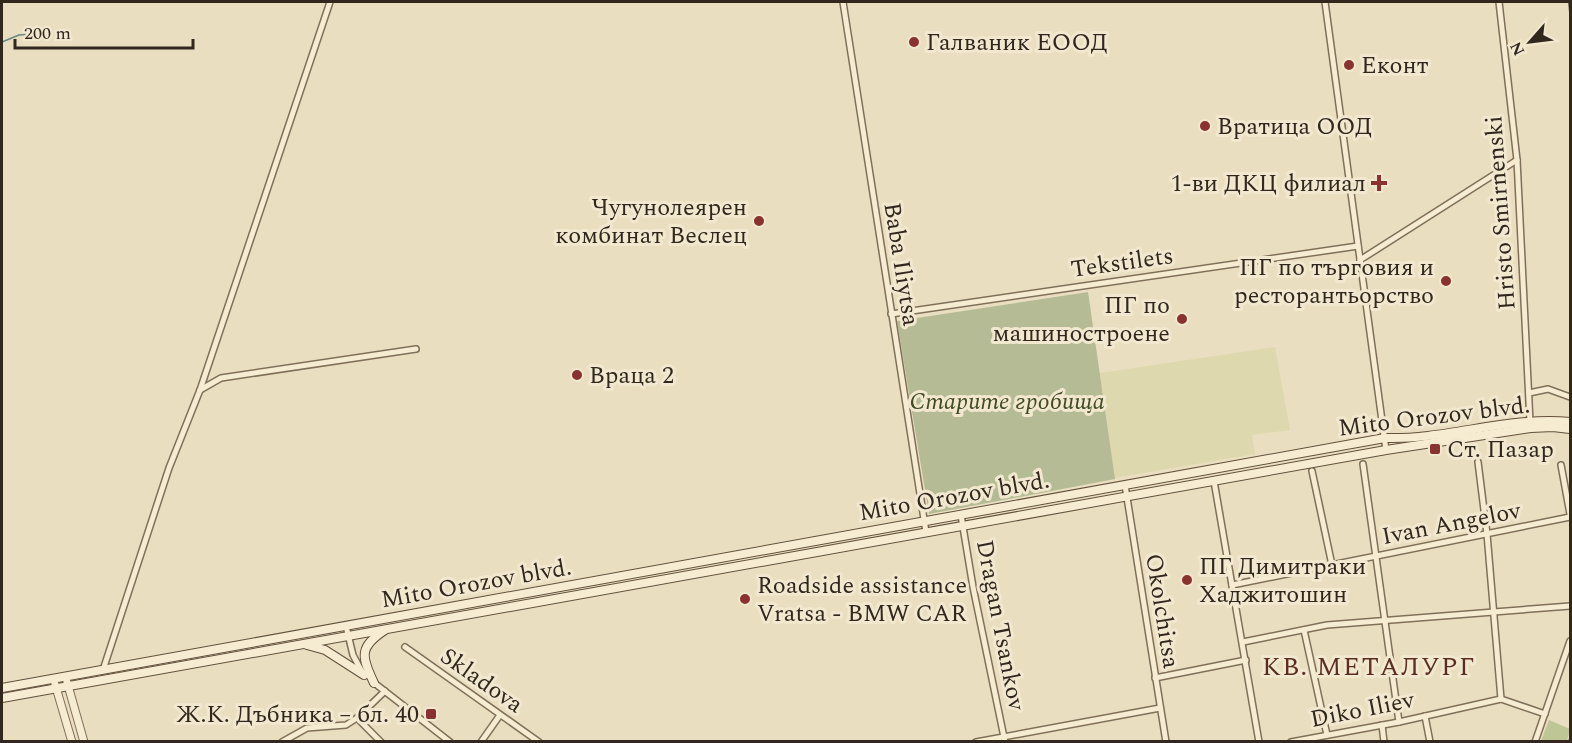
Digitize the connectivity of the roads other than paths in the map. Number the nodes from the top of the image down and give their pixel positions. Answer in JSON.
{"nodes":[{"id":1,"x":330,"y":2,"type":"edge"},
{"id":2,"x":843,"y":2,"type":"edge"},
{"id":3,"x":1325,"y":2,"type":"edge"},
{"id":4,"x":1499,"y":2,"type":"edge"},
{"id":5,"x":1517,"y":160,"type":"junction"},
{"id":6,"x":1358,"y":246,"type":"junction"},
{"id":7,"x":1360,"y":260,"type":"junction"},
{"id":8,"x":891,"y":314,"type":"junction"},
{"id":9,"x":416,"y":349,"type":"dead end"},
{"id":10,"x":200,"y":390,"type":"junction"},
{"id":11,"x":1529,"y":393,"type":"junction"},
{"id":12,"x":1570,"y":398,"type":"edge"},
{"id":13,"x":1530,"y":422,"type":"junction"},
{"id":14,"x":1570,"y":423,"type":"edge"},
{"id":15,"x":1570,"y":429,"type":"edge"},
{"id":16,"x":1384,"y":438,"type":"junction"},
{"id":17,"x":1386,"y":450,"type":"junction"},
{"id":18,"x":1478,"y":462,"type":"dead end"},
{"id":19,"x":1363,"y":464,"type":"dead end"},
{"id":20,"x":1561,"y":465,"type":"dead end"},
{"id":21,"x":1312,"y":471,"type":"dead end"},
{"id":22,"x":1214,"y":480,"type":"junction"},
{"id":23,"x":1125,"y":485,"type":"junction"},
{"id":24,"x":1126,"y":496,"type":"junction"},
{"id":25,"x":961,"y":515,"type":"junction"},
{"id":26,"x":1570,"y":516,"type":"edge"},
{"id":27,"x":924,"y":522,"type":"junction"},
{"id":28,"x":963,"y":525,"type":"junction"},
{"id":29,"x":926,"y":532,"type":"junction"},
{"id":30,"x":1487,"y":534,"type":"junction"},
{"id":31,"x":1376,"y":556,"type":"junction"},
{"id":32,"x":1332,"y":565,"type":"junction"},
{"id":33,"x":1232,"y":585,"type":"junction"},
{"id":34,"x":1570,"y":606,"type":"edge"},
{"id":35,"x":1494,"y":613,"type":"junction"},
{"id":36,"x":1385,"y":621,"type":"junction"},
{"id":37,"x":346,"y":626,"type":"junction"},
{"id":38,"x":387,"y":628,"type":"junction"},
{"id":39,"x":1304,"y":630,"type":"junction"},
{"id":40,"x":348,"y":635,"type":"junction"},
{"id":41,"x":1570,"y":641,"type":"edge"},
{"id":42,"x":1243,"y":642,"type":"junction"},
{"id":43,"x":303,"y":644,"type":"junction"},
{"id":44,"x":405,"y":647,"type":"dead end"},
{"id":45,"x":1246,"y":660,"type":"junction"},
{"id":46,"x":103,"y":670,"type":"junction"},
{"id":47,"x":364,"y":675,"type":"junction"},
{"id":48,"x":66,"y":677,"type":"junction"},
{"id":49,"x":1155,"y":678,"type":"junction"},
{"id":50,"x":54,"y":679,"type":"junction"},
{"id":51,"x":374,"y":683,"type":"junction"},
{"id":52,"x":68,"y":686,"type":"junction"},
{"id":53,"x":2,"y":688,"type":"edge"},
{"id":54,"x":56,"y":688,"type":"junction"},
{"id":55,"x":385,"y":691,"type":"junction"},
{"id":56,"x":2,"y":698,"type":"edge"},
{"id":57,"x":1501,"y":699,"type":"junction"},
{"id":58,"x":1160,"y":708,"type":"junction"},
{"id":59,"x":1545,"y":714,"type":"junction"},
{"id":60,"x":500,"y":715,"type":"junction"},
{"id":61,"x":1425,"y":716,"type":"junction"},
{"id":62,"x":357,"y":718,"type":"junction"},
{"id":63,"x":1400,"y":722,"type":"junction"},
{"id":64,"x":1382,"y":725,"type":"junction"},
{"id":65,"x":1327,"y":735,"type":"junction"},
{"id":66,"x":1005,"y":739,"type":"edge"},
{"id":67,"x":72,"y":741,"type":"edge"},
{"id":68,"x":84,"y":741,"type":"edge"},
{"id":69,"x":282,"y":741,"type":"edge"},
{"id":70,"x":381,"y":741,"type":"edge"},
{"id":71,"x":450,"y":741,"type":"edge"},
{"id":72,"x":481,"y":741,"type":"edge"},
{"id":73,"x":539,"y":741,"type":"edge"},
{"id":74,"x":975,"y":741,"type":"edge"},
{"id":75,"x":1166,"y":741,"type":"edge"},
{"id":76,"x":1259,"y":741,"type":"edge"},
{"id":77,"x":1294,"y":741,"type":"edge"},
{"id":78,"x":1384,"y":741,"type":"edge"},
{"id":79,"x":1430,"y":741,"type":"edge"},
{"id":80,"x":1535,"y":741,"type":"edge"}],
"edges":[{"from":1,"to":10,"type":"street"},
{"from":2,"to":8,"type":"street","name":"Baba Iliytsa"},
{"from":3,"to":6,"type":"street"},
{"from":4,"to":5,"type":"street","name":"Hristo Smirnenski"},
{"from":5,"to":7,"type":"street"},
{"from":5,"to":11,"type":"street","name":"Hristo Smirnenski"},
{"from":6,"to":7,"type":"street"},
{"from":6,"to":8,"type":"street","name":"Tekstilets"},
{"from":7,"to":16,"type":"street"},
{"from":8,"to":27,"type":"street","name":"Baba Iliytsa"},
{"from":9,"to":10,"type":"street"},
{"from":10,"to":46,"type":"street"},
{"from":11,"to":12,"type":"street"},
{"from":11,"to":13,"type":"street","name":"Hristo Smirnenski"},
{"from":13,"to":14,"type":"main road","name":"Mito Orozov blvd."},
{"from":13,"to":16,"type":"main road","name":"Mito Orozov blvd."},
{"from":15,"to":17,"type":"main road","name":"Mito Orozov blvd."},
{"from":16,"to":17,"type":"street"},
{"from":16,"to":23,"type":"main road","name":"Mito Orozov blvd."},
{"from":17,"to":22,"type":"main road","name":"Mito Orozov blvd."},
{"from":18,"to":30,"type":"street"},
{"from":19,"to":31,"type":"street"},
{"from":20,"to":26,"type":"street"},
{"from":21,"to":32,"type":"street"},
{"from":22,"to":24,"type":"main road","name":"Mito Orozov blvd."},
{"from":22,"to":33,"type":"street"},
{"from":23,"to":24,"type":"street","name":"Okolchitsa"},
{"from":23,"to":25,"type":"main road","name":"Mito Orozov blvd."},
{"from":24,"to":28,"type":"main road","name":"Mito Orozov blvd."},
{"from":24,"to":49,"type":"street","name":"Okolchitsa"},
{"from":25,"to":27,"type":"main road","name":"Mito Orozov blvd."},
{"from":25,"to":28,"type":"street","name":"Dragan Tsankov"},
{"from":26,"to":30,"type":"street","name":"Ivan Angelov"},
{"from":27,"to":29,"type":"street","name":"Baba Iliytsa"},
{"from":27,"to":37,"type":"main road","name":"Mito Orozov blvd."},
{"from":28,"to":29,"type":"main road","name":"Mito Orozov blvd."},
{"from":28,"to":66,"type":"street","name":"Dragan Tsankov"},
{"from":29,"to":38,"type":"main road","name":"Mito Orozov blvd."},
{"from":30,"to":31,"type":"street","name":"Ivan Angelov"},
{"from":30,"to":35,"type":"street"},
{"from":31,"to":32,"type":"street","name":"Ivan Angelov"},
{"from":31,"to":36,"type":"street"},
{"from":32,"to":33,"type":"street","name":"Ivan Angelov"},
{"from":33,"to":42,"type":"street"},
{"from":34,"to":35,"type":"street"},
{"from":35,"to":36,"type":"street"},
{"from":35,"to":57,"type":"street"},
{"from":36,"to":39,"type":"street"},
{"from":36,"to":63,"type":"street"},
{"from":37,"to":40,"type":"street"},
{"from":37,"to":46,"type":"main road","name":"Mito Orozov blvd."},
{"from":38,"to":40,"type":"main road","name":"Mito Orozov blvd."},
{"from":38,"to":51,"type":"main road"},
{"from":39,"to":42,"type":"street"},
{"from":39,"to":65,"type":"street"},
{"from":40,"to":43,"type":"main road","name":"Mito Orozov blvd."},
{"from":40,"to":47,"type":"street"},
{"from":41,"to":59,"type":"street"},
{"from":42,"to":45,"type":"street"},
{"from":43,"to":47,"type":"main road"},
{"from":43,"to":52,"type":"main road","name":"Mito Orozov blvd."},
{"from":44,"to":60,"type":"street","name":"Skladova"},
{"from":45,"to":49,"type":"street"},
{"from":45,"to":76,"type":"street"},
{"from":46,"to":48,"type":"main road","name":"Mito Orozov blvd."},
{"from":47,"to":51,"type":"street"},
{"from":48,"to":50,"type":"main road","name":"Mito Orozov blvd."},
{"from":48,"to":52,"type":"street"},
{"from":49,"to":58,"type":"street","name":"Okolchitsa"},
{"from":50,"to":53,"type":"main road","name":"Mito Orozov blvd."},
{"from":50,"to":54,"type":"street"},
{"from":51,"to":55,"type":"street"},
{"from":52,"to":54,"type":"main road","name":"Mito Orozov blvd."},
{"from":52,"to":68,"type":"street"},
{"from":54,"to":56,"type":"main road","name":"Mito Orozov blvd."},
{"from":54,"to":67,"type":"street"},
{"from":55,"to":62,"type":"street"},
{"from":55,"to":71,"type":"street"},
{"from":57,"to":59,"type":"street"},
{"from":57,"to":61,"type":"street","name":"Diko Iliev"},
{"from":58,"to":66,"type":"street"},
{"from":58,"to":75,"type":"street","name":"Okolchitsa"},
{"from":59,"to":80,"type":"street"},
{"from":60,"to":72,"type":"street"},
{"from":60,"to":73,"type":"street","name":"Skladova"},
{"from":61,"to":63,"type":"street","name":"Diko Iliev"},
{"from":61,"to":79,"type":"street"},
{"from":62,"to":69,"type":"street"},
{"from":62,"to":70,"type":"street"},
{"from":63,"to":64,"type":"street","name":"Diko Iliev"},
{"from":64,"to":65,"type":"street","name":"Diko Iliev"},
{"from":64,"to":78,"type":"street"},
{"from":65,"to":77,"type":"street","name":"Diko Iliev"},
{"from":66,"to":74,"type":"street"}]}
